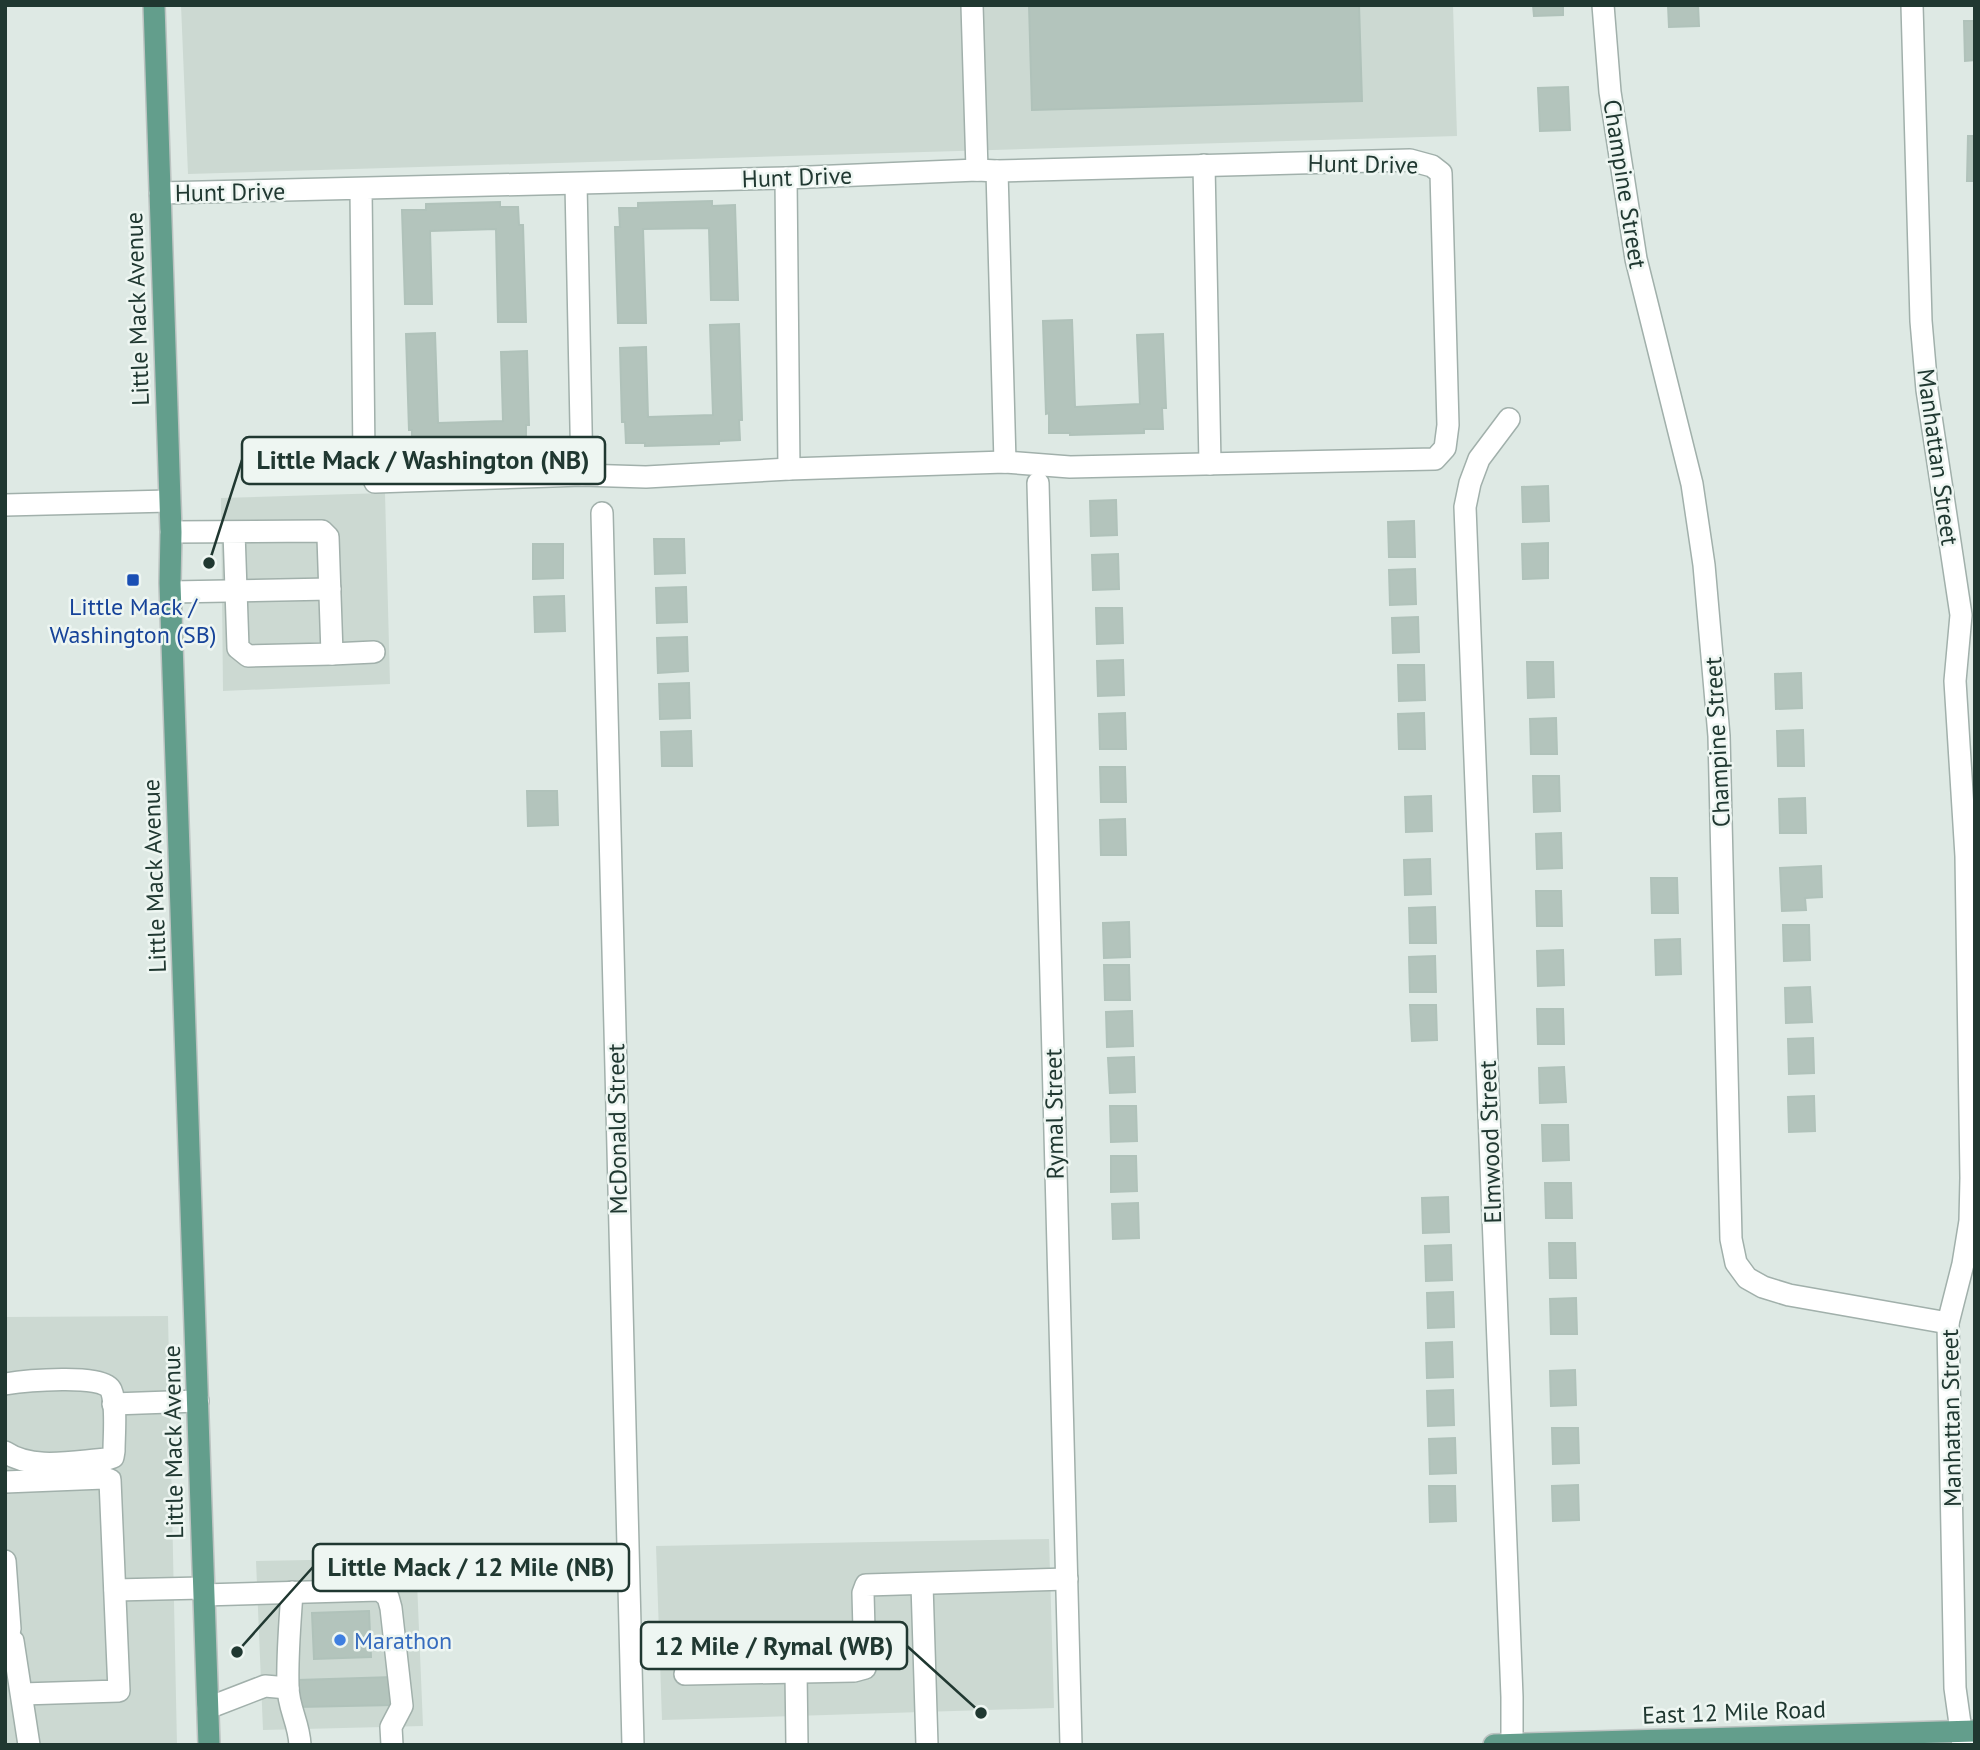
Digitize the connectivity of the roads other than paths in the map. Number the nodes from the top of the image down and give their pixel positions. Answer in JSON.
{"nodes":[{"id":1,"x":154,"y":5,"type":"edge"},
{"id":2,"x":972,"y":5,"type":"edge"},
{"id":3,"x":1603,"y":5,"type":"edge"},
{"id":4,"x":1912,"y":5,"type":"edge"},
{"id":5,"x":1204,"y":165,"type":"junction"},
{"id":6,"x":987,"y":170,"type":"junction"},
{"id":7,"x":786,"y":178,"type":"junction"},
{"id":8,"x":576,"y":184,"type":"junction"},
{"id":9,"x":361,"y":189,"type":"junction"},
{"id":10,"x":160,"y":193,"type":"junction"},
{"id":11,"x":1509,"y":419,"type":"dead end"},
{"id":12,"x":1005,"y":461,"type":"junction"},
{"id":13,"x":1210,"y":464,"type":"junction"},
{"id":14,"x":789,"y":469,"type":"junction"},
{"id":15,"x":582,"y":475,"type":"junction"},
{"id":16,"x":1038,"y":483,"type":"dead end"},
{"id":17,"x":169,"y":501,"type":"junction"},
{"id":18,"x":5,"y":505,"type":"edge"},
{"id":19,"x":602,"y":513,"type":"dead end"},
{"id":20,"x":171,"y":532,"type":"junction"},
{"id":21,"x":234,"y":532,"type":"junction"},
{"id":22,"x":330,"y":589,"type":"junction"},
{"id":23,"x":171,"y":592,"type":"junction"},
{"id":24,"x":236,"y":592,"type":"junction"},
{"id":25,"x":374,"y":652,"type":"dead end"},
{"id":26,"x":332,"y":653,"type":"junction"},
{"id":27,"x":1970,"y":856,"type":"edge"},
{"id":28,"x":1948,"y":1323,"type":"junction"},
{"id":29,"x":5,"y":1384,"type":"edge"},
{"id":30,"x":198,"y":1401,"type":"junction"},
{"id":31,"x":113,"y":1404,"type":"junction"},
{"id":32,"x":5,"y":1452,"type":"edge"},
{"id":33,"x":5,"y":1482,"type":"edge"},
{"id":34,"x":5,"y":1561,"type":"edge"},
{"id":35,"x":1066,"y":1579,"type":"junction"},
{"id":36,"x":922,"y":1584,"type":"junction"},
{"id":37,"x":115,"y":1590,"type":"junction"},
{"id":38,"x":203,"y":1591,"type":"junction"},
{"id":39,"x":292,"y":1592,"type":"junction"},
{"id":40,"x":796,"y":1672,"type":"junction"},
{"id":41,"x":685,"y":1674,"type":"dead end"},
{"id":42,"x":288,"y":1688,"type":"junction"},
{"id":43,"x":22,"y":1694,"type":"junction"},
{"id":44,"x":208,"y":1708,"type":"junction"},
{"id":45,"x":1967,"y":1736,"type":"edge"},
{"id":46,"x":1512,"y":1744,"type":"edge"},
{"id":47,"x":29,"y":1745,"type":"edge"},
{"id":48,"x":209,"y":1745,"type":"edge"},
{"id":49,"x":300,"y":1745,"type":"edge"},
{"id":50,"x":392,"y":1745,"type":"edge"},
{"id":51,"x":633,"y":1745,"type":"edge"},
{"id":52,"x":797,"y":1745,"type":"edge"},
{"id":53,"x":927,"y":1745,"type":"edge"},
{"id":54,"x":1071,"y":1745,"type":"edge"},
{"id":55,"x":1494,"y":1745,"type":"edge"}],
"edges":[{"from":1,"to":10,"type":"main road","name":"Little Mack Avenue"},
{"from":2,"to":6,"type":"street"},
{"from":3,"to":28,"type":"street","name":"Champine Street"},
{"from":4,"to":27,"type":"street","name":"Manhattan Street"},
{"from":5,"to":6,"type":"street","name":"Hunt Drive"},
{"from":5,"to":13,"type":"street"},
{"from":5,"to":13,"type":"street","name":"Hunt Drive"},
{"from":6,"to":7,"type":"street","name":"Hunt Drive"},
{"from":6,"to":12,"type":"street"},
{"from":7,"to":8,"type":"street","name":"Hunt Drive"},
{"from":7,"to":14,"type":"street"},
{"from":8,"to":9,"type":"street","name":"Hunt Drive"},
{"from":8,"to":15,"type":"street"},
{"from":9,"to":10,"type":"street","name":"Hunt Drive"},
{"from":9,"to":15,"type":"street"},
{"from":10,"to":17,"type":"main road","name":"Little Mack Avenue"},
{"from":11,"to":46,"type":"street","name":"Elmwood Street"},
{"from":12,"to":13,"type":"street"},
{"from":12,"to":14,"type":"street"},
{"from":14,"to":15,"type":"street"},
{"from":16,"to":35,"type":"street","name":"Rymal Street"},
{"from":17,"to":18,"type":"street"},
{"from":17,"to":20,"type":"main road","name":"Little Mack Avenue"},
{"from":19,"to":51,"type":"street","name":"McDonald Street"},
{"from":20,"to":21,"type":"street"},
{"from":20,"to":23,"type":"main road","name":"Little Mack Avenue"},
{"from":21,"to":22,"type":"street"},
{"from":21,"to":24,"type":"street"},
{"from":22,"to":24,"type":"street"},
{"from":22,"to":26,"type":"street"},
{"from":23,"to":24,"type":"street"},
{"from":23,"to":30,"type":"main road","name":"Little Mack Avenue"},
{"from":24,"to":26,"type":"street"},
{"from":25,"to":26,"type":"street"},
{"from":27,"to":28,"type":"street","name":"Manhattan Street"},
{"from":28,"to":45,"type":"street","name":"Manhattan Street"},
{"from":29,"to":31,"type":"street"},
{"from":30,"to":31,"type":"street"},
{"from":30,"to":38,"type":"main road","name":"Little Mack Avenue"},
{"from":31,"to":32,"type":"street"},
{"from":33,"to":37,"type":"street"},
{"from":34,"to":43,"type":"street"},
{"from":35,"to":36,"type":"street"},
{"from":35,"to":54,"type":"street","name":"Rymal Street"},
{"from":36,"to":40,"type":"street"},
{"from":36,"to":53,"type":"street"},
{"from":37,"to":38,"type":"street"},
{"from":37,"to":43,"type":"street"},
{"from":38,"to":39,"type":"street"},
{"from":38,"to":44,"type":"main road","name":"Little Mack Avenue"},
{"from":39,"to":42,"type":"street"},
{"from":39,"to":50,"type":"street"},
{"from":40,"to":41,"type":"street"},
{"from":40,"to":52,"type":"street"},
{"from":42,"to":44,"type":"street"},
{"from":42,"to":49,"type":"street"},
{"from":43,"to":47,"type":"street"},
{"from":44,"to":48,"type":"main road","name":"Little Mack Avenue"},
{"from":45,"to":46,"type":"main road","name":"East 12 Mile Road"},
{"from":46,"to":55,"type":"main road","name":"East 12 Mile Road"}]}
